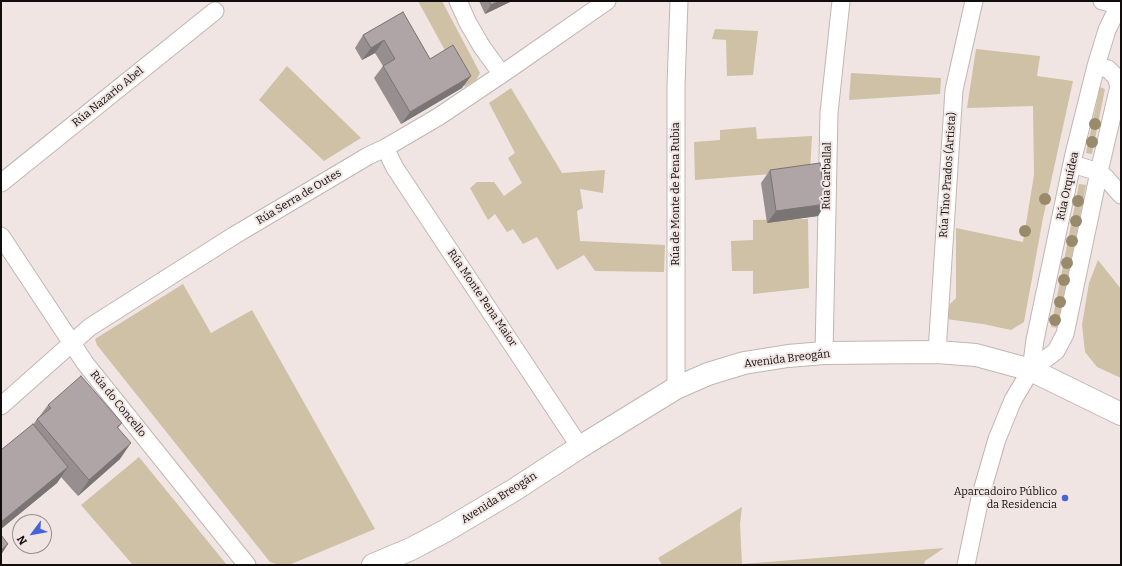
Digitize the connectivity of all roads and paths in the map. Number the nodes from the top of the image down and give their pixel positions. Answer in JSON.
{"nodes":[{"id":1,"x":458,"y":1,"type":"edge"},
{"id":2,"x":608,"y":1,"type":"edge"},
{"id":3,"x":680,"y":1,"type":"edge"},
{"id":4,"x":841,"y":1,"type":"edge"},
{"id":5,"x":974,"y":1,"type":"edge"},
{"id":6,"x":1102,"y":1,"type":"edge"},
{"id":7,"x":1120,"y":3,"type":"edge"},
{"id":8,"x":215,"y":11,"type":"dead end"},
{"id":9,"x":1096,"y":66,"type":"junction"},
{"id":10,"x":505,"y":72,"type":"junction"},
{"id":11,"x":386,"y":148,"type":"junction"},
{"id":12,"x":1072,"y":164,"type":"junction"},
{"id":13,"x":1099,"y":172,"type":"junction"},
{"id":14,"x":1,"y":183,"type":"edge"},
{"id":15,"x":1121,"y":195,"type":"edge"},
{"id":16,"x":1,"y":236,"type":"edge"},
{"id":17,"x":72,"y":343,"type":"junction"},
{"id":18,"x":937,"y":352,"type":"junction"},
{"id":19,"x":824,"y":353,"type":"junction"},
{"id":20,"x":1031,"y":370,"type":"junction"},
{"id":21,"x":676,"y":388,"type":"junction"},
{"id":22,"x":1,"y":406,"type":"edge"},
{"id":23,"x":1121,"y":414,"type":"edge"},
{"id":24,"x":580,"y":447,"type":"junction"},
{"id":25,"x":247,"y":565,"type":"edge"},
{"id":26,"x":373,"y":565,"type":"edge"},
{"id":27,"x":966,"y":565,"type":"edge"}],
"edges":[{"from":1,"to":10,"type":"street"},
{"from":2,"to":10,"type":"street","name":"Rúa Serra de Outes"},
{"from":3,"to":21,"type":"street","name":"Rúa de Monte de Pena Rubia"},
{"from":4,"to":19,"type":"street","name":"Rúa Carballal"},
{"from":5,"to":18,"type":"street","name":"Rúa Tino Prados (Artista)"},
{"from":6,"to":7,"type":"street"},
{"from":7,"to":9,"type":"street","name":"Rúa Orquídea"},
{"from":8,"to":14,"type":"street","name":"Rúa Nazario Abel"},
{"from":9,"to":12,"type":"street","name":"Rúa Orquídea"},
{"from":9,"to":13,"type":"street","name":"Rúa Orquídea"},
{"from":10,"to":11,"type":"street","name":"Rúa Serra de Outes"},
{"from":11,"to":17,"type":"street","name":"Rúa Serra de Outes"},
{"from":11,"to":24,"type":"street","name":"Rúa Monte Pena Maior"},
{"from":12,"to":13,"type":"street"},
{"from":12,"to":20,"type":"street","name":"Rúa Orquídea"},
{"from":13,"to":15,"type":"street"},
{"from":13,"to":20,"type":"street","name":"Rúa Orquídea"},
{"from":16,"to":17,"type":"street","name":"Rúa do Concello"},
{"from":17,"to":22,"type":"street","name":"Rúa Serra de Outes"},
{"from":17,"to":25,"type":"street","name":"Rúa do Concello"},
{"from":18,"to":19,"type":"street","name":"Avenida Breogán"},
{"from":18,"to":20,"type":"street","name":"Avenida Breogán"},
{"from":19,"to":21,"type":"street","name":"Avenida Breogán"},
{"from":20,"to":23,"type":"street","name":"Avenida Breogán"},
{"from":20,"to":27,"type":"street","name":"Rúa Orquídea"},
{"from":21,"to":24,"type":"street","name":"Avenida Breogán"},
{"from":24,"to":26,"type":"street","name":"Avenida Breogán"}]}
